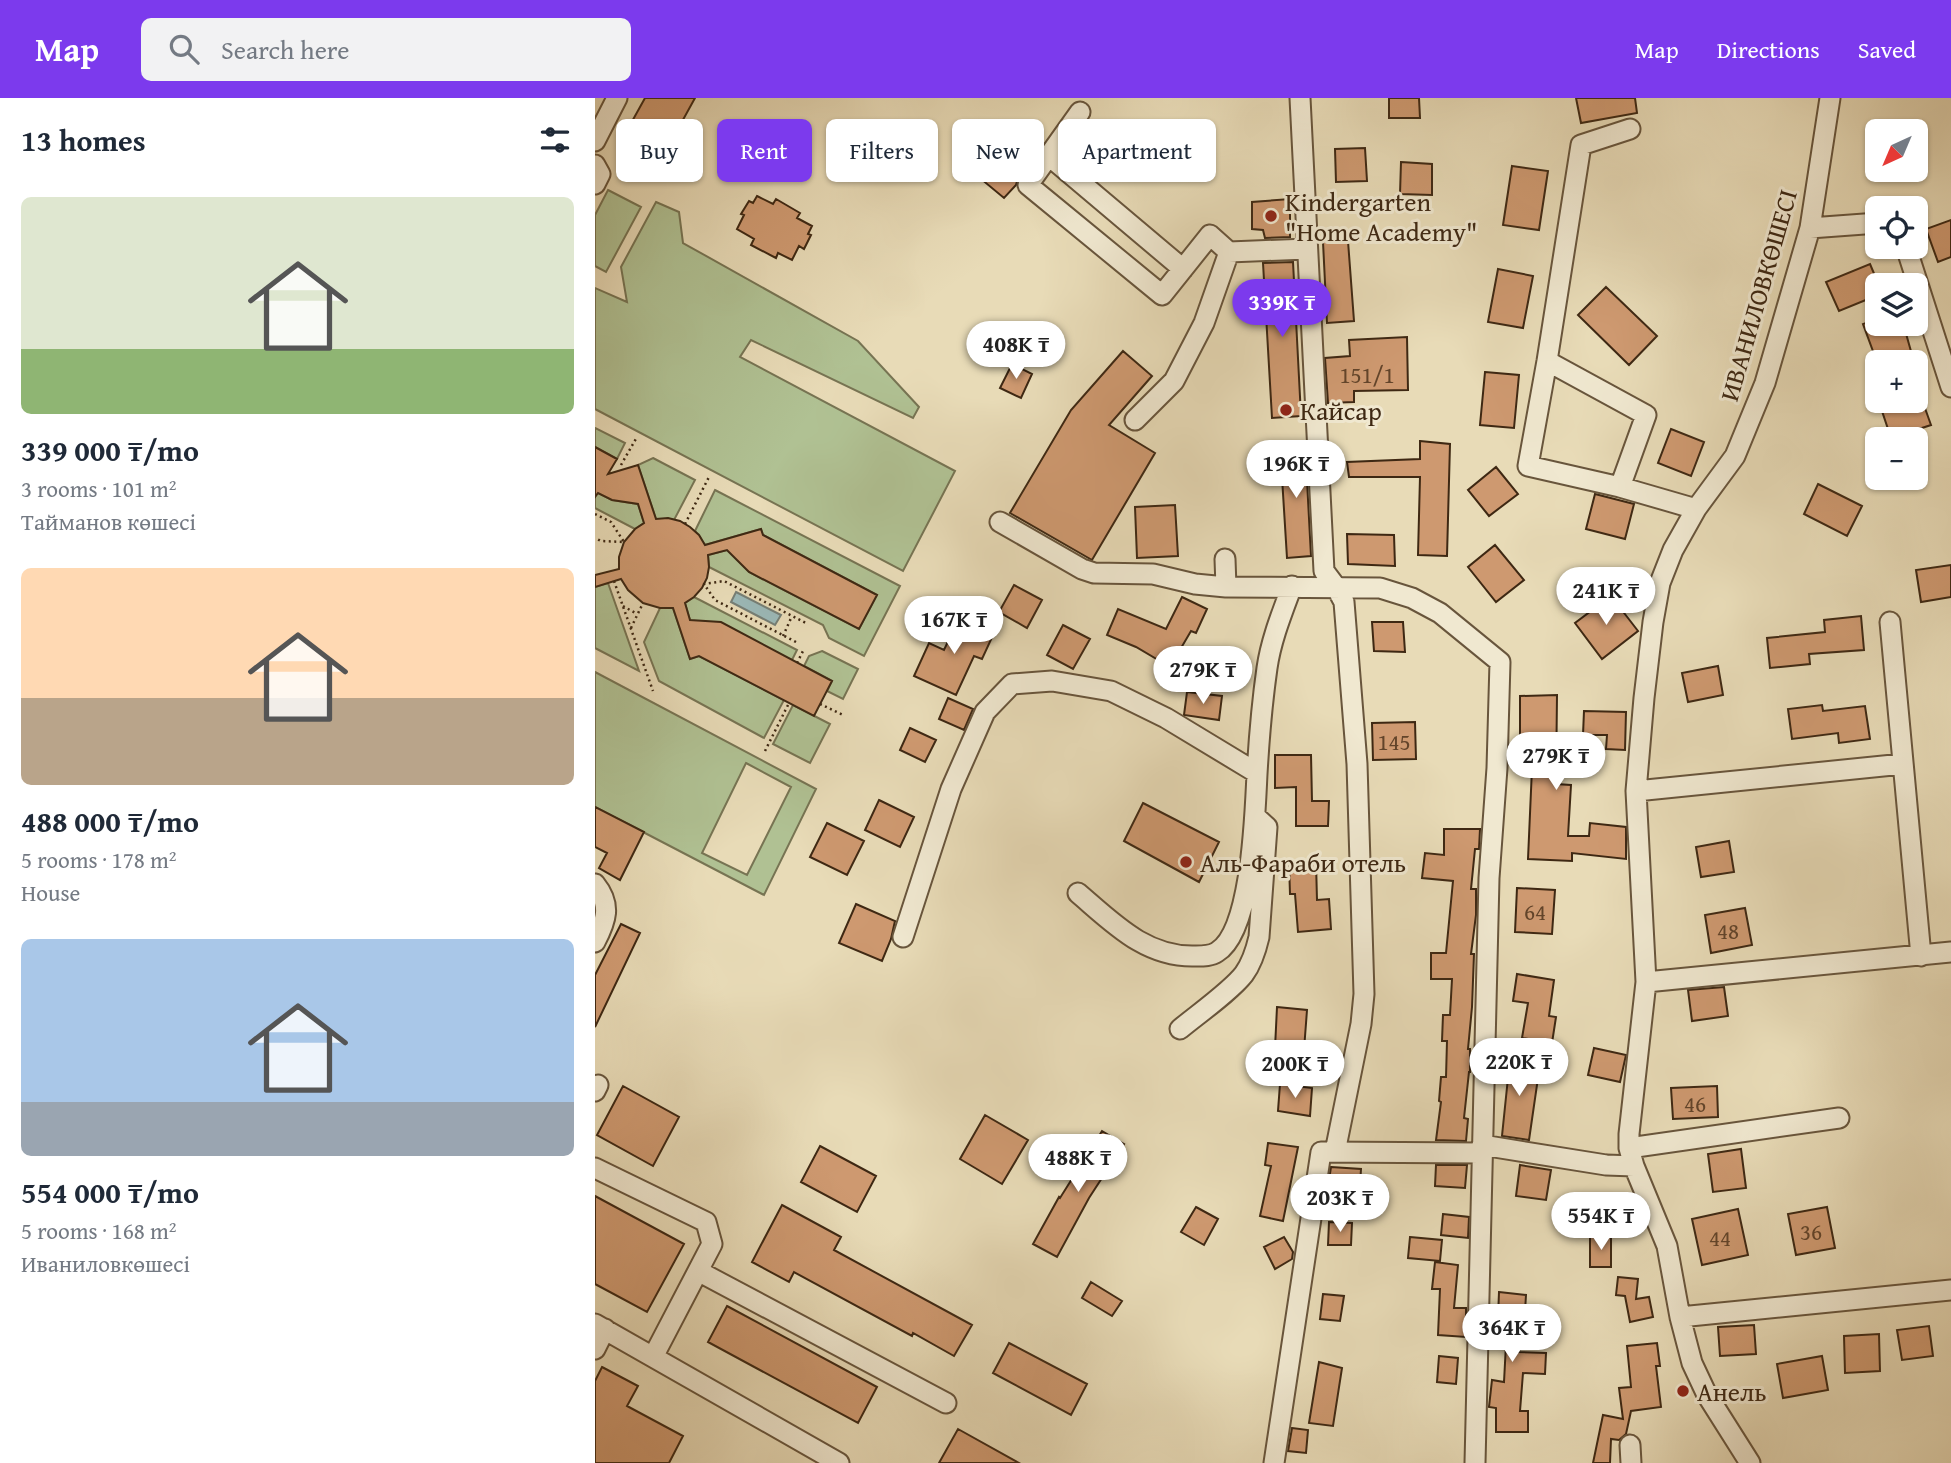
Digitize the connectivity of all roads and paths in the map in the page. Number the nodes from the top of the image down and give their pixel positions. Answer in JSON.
{"nodes":[{"id":1,"x":617,"y":98,"type":"edge"},
{"id":2,"x":1300,"y":98,"type":"edge"},
{"id":3,"x":1830,"y":98,"type":"edge"},
{"id":4,"x":1080,"y":111,"type":"dead end"},
{"id":5,"x":1630,"y":129,"type":"dead end"},
{"id":6,"x":595,"y":141,"type":"edge"},
{"id":7,"x":1049,"y":156,"type":"junction"},
{"id":8,"x":595,"y":164,"type":"edge"},
{"id":9,"x":595,"y":184,"type":"edge"},
{"id":10,"x":1865,"y":224,"type":"edge"},
{"id":11,"x":1810,"y":228,"type":"junction"},
{"id":12,"x":1307,"y":249,"type":"junction"},
{"id":13,"x":1229,"y":252,"type":"junction"},
{"id":14,"x":1910,"y":259,"type":"edge"},
{"id":15,"x":1183,"y":269,"type":"junction"},
{"id":16,"x":1547,"y":361,"type":"junction"},
{"id":17,"x":1951,"y":387,"type":"edge"},
{"id":18,"x":1135,"y":420,"type":"dead end"},
{"id":19,"x":637,"y":437,"type":"dead end"},
{"id":20,"x":621,"y":466,"type":"dead end"},
{"id":21,"x":709,"y":475,"type":"dead end"},
{"id":22,"x":1620,"y":487,"type":"junction"},
{"id":23,"x":1696,"y":509,"type":"junction"},
{"id":24,"x":595,"y":514,"type":"edge"},
{"id":25,"x":1000,"y":522,"type":"dead end"},
{"id":26,"x":685,"y":524,"type":"dead end"},
{"id":27,"x":595,"y":538,"type":"edge"},
{"id":28,"x":1225,"y":559,"type":"dead end"},
{"id":29,"x":614,"y":581,"type":"dead end"},
{"id":30,"x":1292,"y":586,"type":"junction"},
{"id":31,"x":1226,"y":587,"type":"junction"},
{"id":32,"x":1336,"y":587,"type":"junction"},
{"id":33,"x":643,"y":603,"type":"dead end"},
{"id":34,"x":623,"y":606,"type":"junction"},
{"id":35,"x":638,"y":614,"type":"junction"},
{"id":36,"x":792,"y":616,"type":"junction"},
{"id":37,"x":1890,"y":622,"type":"dead end"},
{"id":38,"x":806,"y":623,"type":"dead end"},
{"id":39,"x":631,"y":628,"type":"junction"},
{"id":40,"x":783,"y":636,"type":"junction"},
{"id":41,"x":796,"y":642,"type":"dead end"},
{"id":42,"x":804,"y":649,"type":"dead end"},
{"id":43,"x":797,"y":663,"type":"dead end"},
{"id":44,"x":653,"y":691,"type":"dead end"},
{"id":45,"x":789,"y":703,"type":"dead end"},
{"id":46,"x":820,"y":704,"type":"dead end"},
{"id":47,"x":843,"y":715,"type":"dead end"},
{"id":48,"x":765,"y":751,"type":"dead end"},
{"id":49,"x":1903,"y":764,"type":"junction"},
{"id":50,"x":1257,"y":773,"type":"junction"},
{"id":51,"x":1636,"y":791,"type":"junction"},
{"id":52,"x":1255,"y":816,"type":"junction"},
{"id":53,"x":595,"y":884,"type":"edge"},
{"id":54,"x":1078,"y":893,"type":"dead end"},
{"id":55,"x":903,"y":937,"type":"dead end"},
{"id":56,"x":595,"y":942,"type":"edge"},
{"id":57,"x":1951,"y":952,"type":"edge"},
{"id":58,"x":1921,"y":956,"type":"junction"},
{"id":59,"x":1646,"y":982,"type":"junction"},
{"id":60,"x":1180,"y":1030,"type":"dead end"},
{"id":61,"x":1839,"y":1118,"type":"dead end"},
{"id":62,"x":1482,"y":1149,"type":"junction"},
{"id":63,"x":1335,"y":1152,"type":"junction"},
{"id":64,"x":1632,"y":1157,"type":"junction"},
{"id":65,"x":595,"y":1168,"type":"edge"},
{"id":66,"x":698,"y":1271,"type":"junction"},
{"id":67,"x":1951,"y":1290,"type":"edge"},
{"id":68,"x":1680,"y":1317,"type":"junction"},
{"id":69,"x":600,"y":1327,"type":"edge"},
{"id":70,"x":595,"y":1349,"type":"edge"},
{"id":71,"x":653,"y":1357,"type":"junction"},
{"id":72,"x":946,"y":1402,"type":"dead end"},
{"id":73,"x":839,"y":1463,"type":"edge"},
{"id":74,"x":1273,"y":1463,"type":"edge"},
{"id":75,"x":1475,"y":1463,"type":"edge"},
{"id":76,"x":1750,"y":1463,"type":"edge"}],
"edges":[{"from":1,"to":6,"type":"street"},
{"from":2,"to":12,"type":"street"},
{"from":3,"to":11,"type":"street","name":"ИВАНИЛОВКӨШЕСІ"},
{"from":4,"to":7,"type":"street"},
{"from":5,"to":16,"type":"street"},
{"from":7,"to":15,"type":"street"},
{"from":7,"to":15,"type":"street"},
{"from":8,"to":9,"type":"street"},
{"from":10,"to":11,"type":"street"},
{"from":11,"to":23,"type":"street","name":"ИВАНИЛОВКӨШЕСІ"},
{"from":12,"to":13,"type":"street"},
{"from":12,"to":32,"type":"street"},
{"from":13,"to":15,"type":"street"},
{"from":13,"to":18,"type":"street"},
{"from":14,"to":17,"type":"street"},
{"from":16,"to":22,"type":"street"},
{"from":16,"to":22,"type":"street"},
{"from":19,"to":20,"type":"path"},
{"from":21,"to":26,"type":"path"},
{"from":22,"to":23,"type":"street"},
{"from":23,"to":51,"type":"street","name":"ИВАНИЛОВКӨШЕСІ"},
{"from":24,"to":27,"type":"path"},
{"from":25,"to":31,"type":"street"},
{"from":28,"to":31,"type":"street"},
{"from":29,"to":34,"type":"path"},
{"from":30,"to":31,"type":"street"},
{"from":30,"to":32,"type":"street"},
{"from":30,"to":50,"type":"street"},
{"from":32,"to":62,"type":"street"},
{"from":32,"to":63,"type":"street"},
{"from":33,"to":35,"type":"path"},
{"from":34,"to":35,"type":"path"},
{"from":34,"to":39,"type":"path"},
{"from":35,"to":39,"type":"path"},
{"from":36,"to":38,"type":"path"},
{"from":36,"to":40,"type":"path"},
{"from":36,"to":40,"type":"path"},
{"from":37,"to":49,"type":"street"},
{"from":39,"to":44,"type":"path"},
{"from":40,"to":41,"type":"path"},
{"from":42,"to":43,"type":"path"},
{"from":45,"to":48,"type":"path"},
{"from":46,"to":47,"type":"path"},
{"from":49,"to":51,"type":"street"},
{"from":49,"to":58,"type":"street"},
{"from":50,"to":52,"type":"street"},
{"from":50,"to":55,"type":"street"},
{"from":51,"to":59,"type":"street","name":"ИВАНИЛОВКӨШЕСІ"},
{"from":52,"to":54,"type":"street"},
{"from":52,"to":60,"type":"street"},
{"from":53,"to":56,"type":"street"},
{"from":57,"to":58,"type":"street"},
{"from":58,"to":59,"type":"street"},
{"from":59,"to":64,"type":"street","name":"ИВАНИЛОВКӨШЕСІ"},
{"from":61,"to":64,"type":"street"},
{"from":62,"to":63,"type":"street"},
{"from":62,"to":64,"type":"street"},
{"from":62,"to":75,"type":"street"},
{"from":63,"to":74,"type":"street"},
{"from":64,"to":68,"type":"street","name":"ИВАНИЛОВКӨШЕСІ"},
{"from":65,"to":66,"type":"street"},
{"from":66,"to":71,"type":"street"},
{"from":66,"to":72,"type":"street"},
{"from":67,"to":68,"type":"street"},
{"from":68,"to":76,"type":"street","name":"ИВАНИЛОВКӨШЕСІ"},
{"from":69,"to":70,"type":"street"},
{"from":69,"to":71,"type":"street"},
{"from":71,"to":73,"type":"street"}]}
